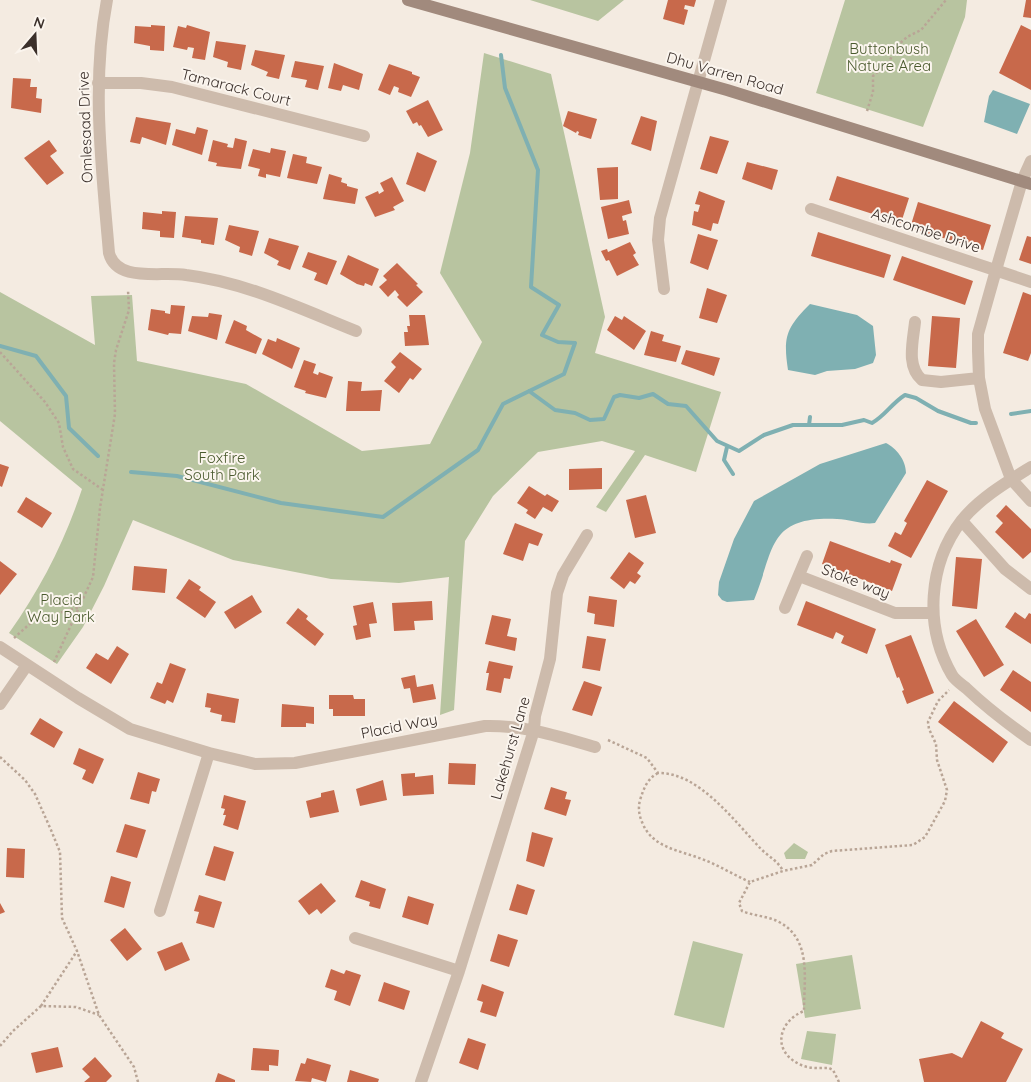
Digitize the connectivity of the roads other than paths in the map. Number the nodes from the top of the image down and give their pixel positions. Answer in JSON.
{"nodes":[{"id":1,"x":107,"y":0,"type":"edge"},
{"id":2,"x":408,"y":0,"type":"edge"},
{"id":3,"x":721,"y":0,"type":"edge"},
{"id":4,"x":698,"y":81,"type":"junction"},
{"id":5,"x":98,"y":83,"type":"junction"},
{"id":6,"x":364,"y":136,"type":"dead end"},
{"id":7,"x":1031,"y":161,"type":"edge"},
{"id":8,"x":1026,"y":182,"type":"edge"},
{"id":9,"x":811,"y":209,"type":"dead end"},
{"id":10,"x":996,"y":270,"type":"junction"},
{"id":11,"x":1031,"y":282,"type":"edge"},
{"id":12,"x":664,"y":289,"type":"dead end"},
{"id":13,"x":914,"y":322,"type":"dead end"},
{"id":14,"x":356,"y":331,"type":"dead end"},
{"id":15,"x":979,"y":378,"type":"junction"},
{"id":16,"x":1031,"y":467,"type":"edge"},
{"id":17,"x":1011,"y":479,"type":"junction"},
{"id":18,"x":1031,"y":501,"type":"edge"},
{"id":19,"x":962,"y":520,"type":"junction"},
{"id":20,"x":587,"y":535,"type":"dead end"},
{"id":21,"x":807,"y":556,"type":"dead end"},
{"id":22,"x":799,"y":576,"type":"junction"},
{"id":23,"x":1031,"y":589,"type":"edge"},
{"id":24,"x":785,"y":608,"type":"dead end"},
{"id":25,"x":932,"y":613,"type":"junction"},
{"id":26,"x":0,"y":647,"type":"edge"},
{"id":27,"x":27,"y":665,"type":"junction"},
{"id":28,"x":0,"y":704,"type":"edge"},
{"id":29,"x":534,"y":730,"type":"junction"},
{"id":30,"x":1031,"y":740,"type":"edge"},
{"id":31,"x":595,"y":747,"type":"dead end"},
{"id":32,"x":209,"y":753,"type":"junction"},
{"id":33,"x":160,"y":911,"type":"dead end"},
{"id":34,"x":355,"y":938,"type":"dead end"},
{"id":35,"x":459,"y":971,"type":"junction"},
{"id":36,"x":421,"y":1082,"type":"edge"}],
"edges":[{"from":1,"to":5,"type":"street","name":"Omlesaad Drive"},
{"from":2,"to":4,"type":"main road","name":"Dhu Varren Road"},
{"from":3,"to":4,"type":"street"},
{"from":4,"to":8,"type":"main road","name":"Dhu Varren Road"},
{"from":4,"to":12,"type":"street"},
{"from":5,"to":6,"type":"street","name":"Tamarack Court"},
{"from":5,"to":14,"type":"street","name":"Omlesaad Drive"},
{"from":7,"to":8,"type":"street"},
{"from":8,"to":10,"type":"street"},
{"from":9,"to":10,"type":"street","name":"Ashcombe Drive"},
{"from":10,"to":11,"type":"street","name":"Ashcombe Drive"},
{"from":10,"to":15,"type":"street"},
{"from":13,"to":15,"type":"street"},
{"from":15,"to":17,"type":"street"},
{"from":16,"to":17,"type":"street"},
{"from":17,"to":18,"type":"street"},
{"from":17,"to":19,"type":"street"},
{"from":19,"to":23,"type":"street"},
{"from":19,"to":25,"type":"street"},
{"from":20,"to":29,"type":"street","name":"Lakehurst Lane"},
{"from":21,"to":22,"type":"street","name":"Stoke way"},
{"from":22,"to":24,"type":"street","name":"Stoke way"},
{"from":22,"to":25,"type":"street","name":"Stoke way"},
{"from":25,"to":30,"type":"street"},
{"from":26,"to":27,"type":"street","name":"Placid Way"},
{"from":27,"to":28,"type":"street"},
{"from":27,"to":32,"type":"street","name":"Placid Way"},
{"from":29,"to":31,"type":"street","name":"Placid Way"},
{"from":29,"to":32,"type":"street","name":"Placid Way"},
{"from":29,"to":35,"type":"street","name":"Lakehurst Lane"},
{"from":32,"to":33,"type":"street"},
{"from":34,"to":35,"type":"street"},
{"from":35,"to":36,"type":"street","name":"Lakehurst Lane"}]}
